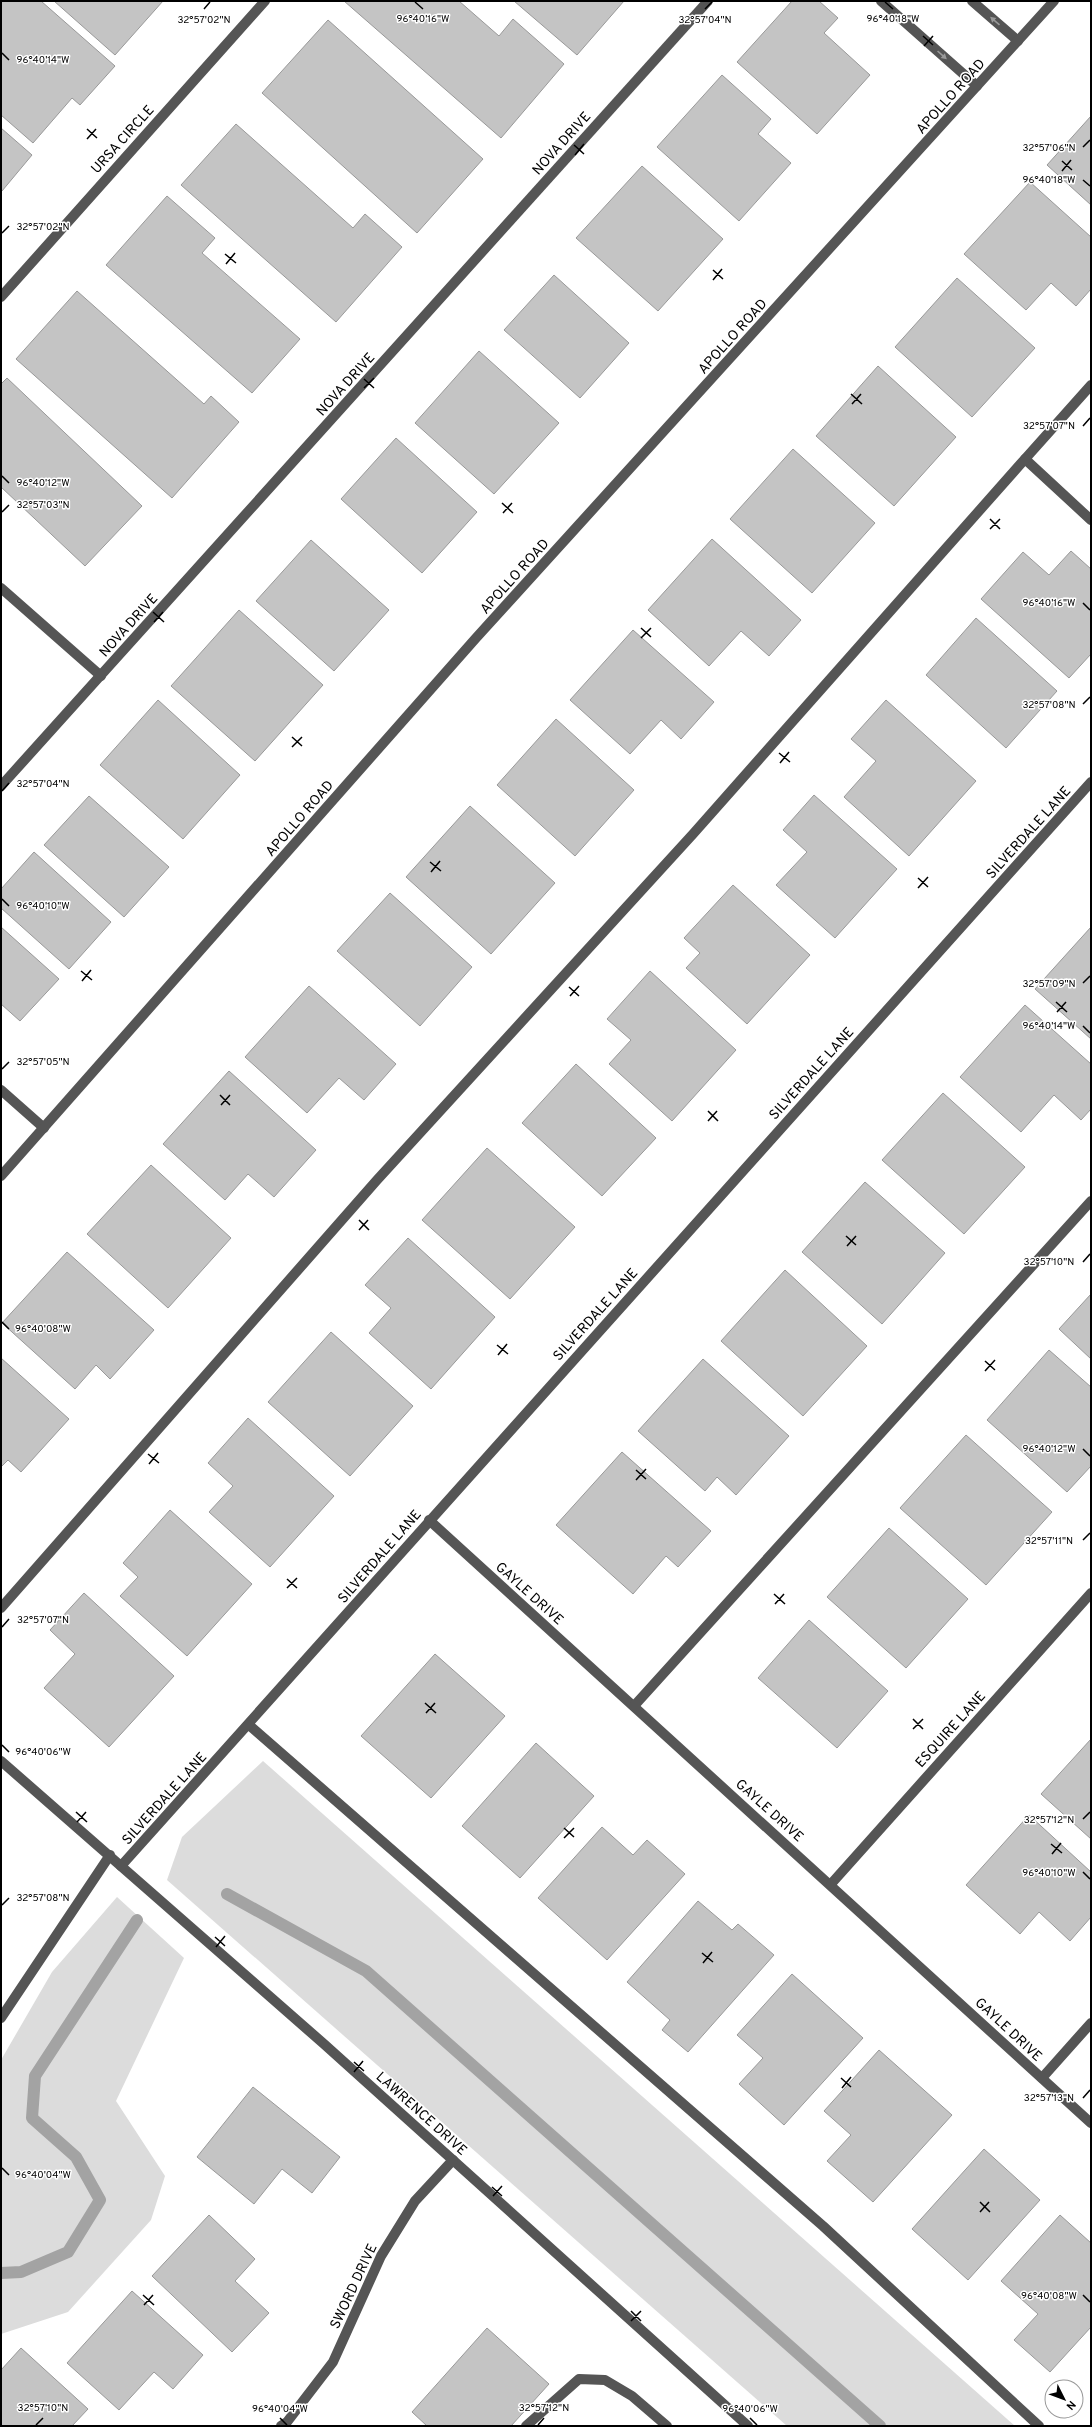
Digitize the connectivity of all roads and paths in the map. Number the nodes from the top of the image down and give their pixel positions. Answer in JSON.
{"nodes":[{"id":1,"x":264,"y":1,"type":"edge"},
{"id":2,"x":708,"y":1,"type":"edge"},
{"id":3,"x":882,"y":1,"type":"edge"},
{"id":4,"x":972,"y":1,"type":"edge"},
{"id":5,"x":1054,"y":1,"type":"edge"},
{"id":6,"x":1018,"y":41,"type":"junction"},
{"id":7,"x":978,"y":86,"type":"junction"},
{"id":8,"x":1,"y":297,"type":"edge"},
{"id":9,"x":1091,"y":385,"type":"edge"},
{"id":10,"x":1025,"y":459,"type":"junction"},
{"id":11,"x":1091,"y":520,"type":"edge"},
{"id":12,"x":1,"y":588,"type":"edge"},
{"id":13,"x":101,"y":676,"type":"junction"},
{"id":14,"x":1091,"y":782,"type":"edge"},
{"id":15,"x":1,"y":786,"type":"edge"},
{"id":16,"x":1,"y":1090,"type":"edge"},
{"id":17,"x":44,"y":1128,"type":"junction"},
{"id":18,"x":1,"y":1176,"type":"edge"},
{"id":19,"x":1091,"y":1201,"type":"edge"},
{"id":20,"x":429,"y":1520,"type":"junction"},
{"id":21,"x":1091,"y":1593,"type":"edge"},
{"id":22,"x":1,"y":1608,"type":"edge"},
{"id":23,"x":634,"y":1706,"type":"junction"},
{"id":24,"x":249,"y":1725,"type":"junction"},
{"id":25,"x":1,"y":1761,"type":"edge"},
{"id":26,"x":110,"y":1855,"type":"junction"},
{"id":27,"x":121,"y":1866,"type":"junction"},
{"id":28,"x":830,"y":1884,"type":"junction"},
{"id":29,"x":1,"y":2018,"type":"edge"},
{"id":30,"x":1091,"y":2023,"type":"edge"},
{"id":31,"x":1042,"y":2078,"type":"junction"},
{"id":32,"x":1091,"y":2123,"type":"edge"},
{"id":33,"x":453,"y":2160,"type":"junction"},
{"id":34,"x":286,"y":2425,"type":"edge"},
{"id":35,"x":526,"y":2426,"type":"edge"},
{"id":36,"x":667,"y":2426,"type":"edge"},
{"id":37,"x":748,"y":2426,"type":"edge"},
{"id":38,"x":1039,"y":2426,"type":"edge"}],
"edges":[{"from":1,"to":8,"type":"street","name":"URSA CIRCLE"},
{"from":2,"to":13,"type":"street","name":"NOVA DRIVE"},
{"from":3,"to":7,"type":"street","one_way":true},
{"from":6,"to":4,"type":"street","one_way":true},
{"from":5,"to":6,"type":"street","name":"APOLLO ROAD"},
{"from":6,"to":7,"type":"street","name":"APOLLO ROAD"},
{"from":7,"to":17,"type":"street","name":"APOLLO ROAD"},
{"from":9,"to":10,"type":"street"},
{"from":10,"to":11,"type":"street"},
{"from":10,"to":22,"type":"street"},
{"from":12,"to":13,"type":"street"},
{"from":13,"to":15,"type":"street","name":"NOVA DRIVE"},
{"from":14,"to":20,"type":"street","name":"SILVERDALE LANE"},
{"from":16,"to":17,"type":"street"},
{"from":17,"to":18,"type":"street","name":"APOLLO ROAD"},
{"from":19,"to":23,"type":"street"},
{"from":20,"to":23,"type":"street","name":"GAYLE DRIVE"},
{"from":20,"to":24,"type":"street","name":"SILVERDALE LANE"},
{"from":21,"to":28,"type":"street","name":"ESQUIRE LANE"},
{"from":23,"to":28,"type":"street","name":"GAYLE DRIVE"},
{"from":24,"to":27,"type":"street","name":"SILVERDALE LANE"},
{"from":24,"to":38,"type":"street"},
{"from":25,"to":26,"type":"street","name":"LAWRENCE DRIVE"},
{"from":26,"to":27,"type":"street","name":"LAWRENCE DRIVE"},
{"from":26,"to":29,"type":"street"},
{"from":27,"to":33,"type":"street","name":"LAWRENCE DRIVE"},
{"from":28,"to":31,"type":"street","name":"GAYLE DRIVE"},
{"from":30,"to":31,"type":"street"},
{"from":31,"to":32,"type":"street","name":"GAYLE DRIVE"},
{"from":33,"to":34,"type":"street","name":"SWORD DRIVE"},
{"from":33,"to":37,"type":"street","name":"LAWRENCE DRIVE"},
{"from":35,"to":36,"type":"street"}]}
